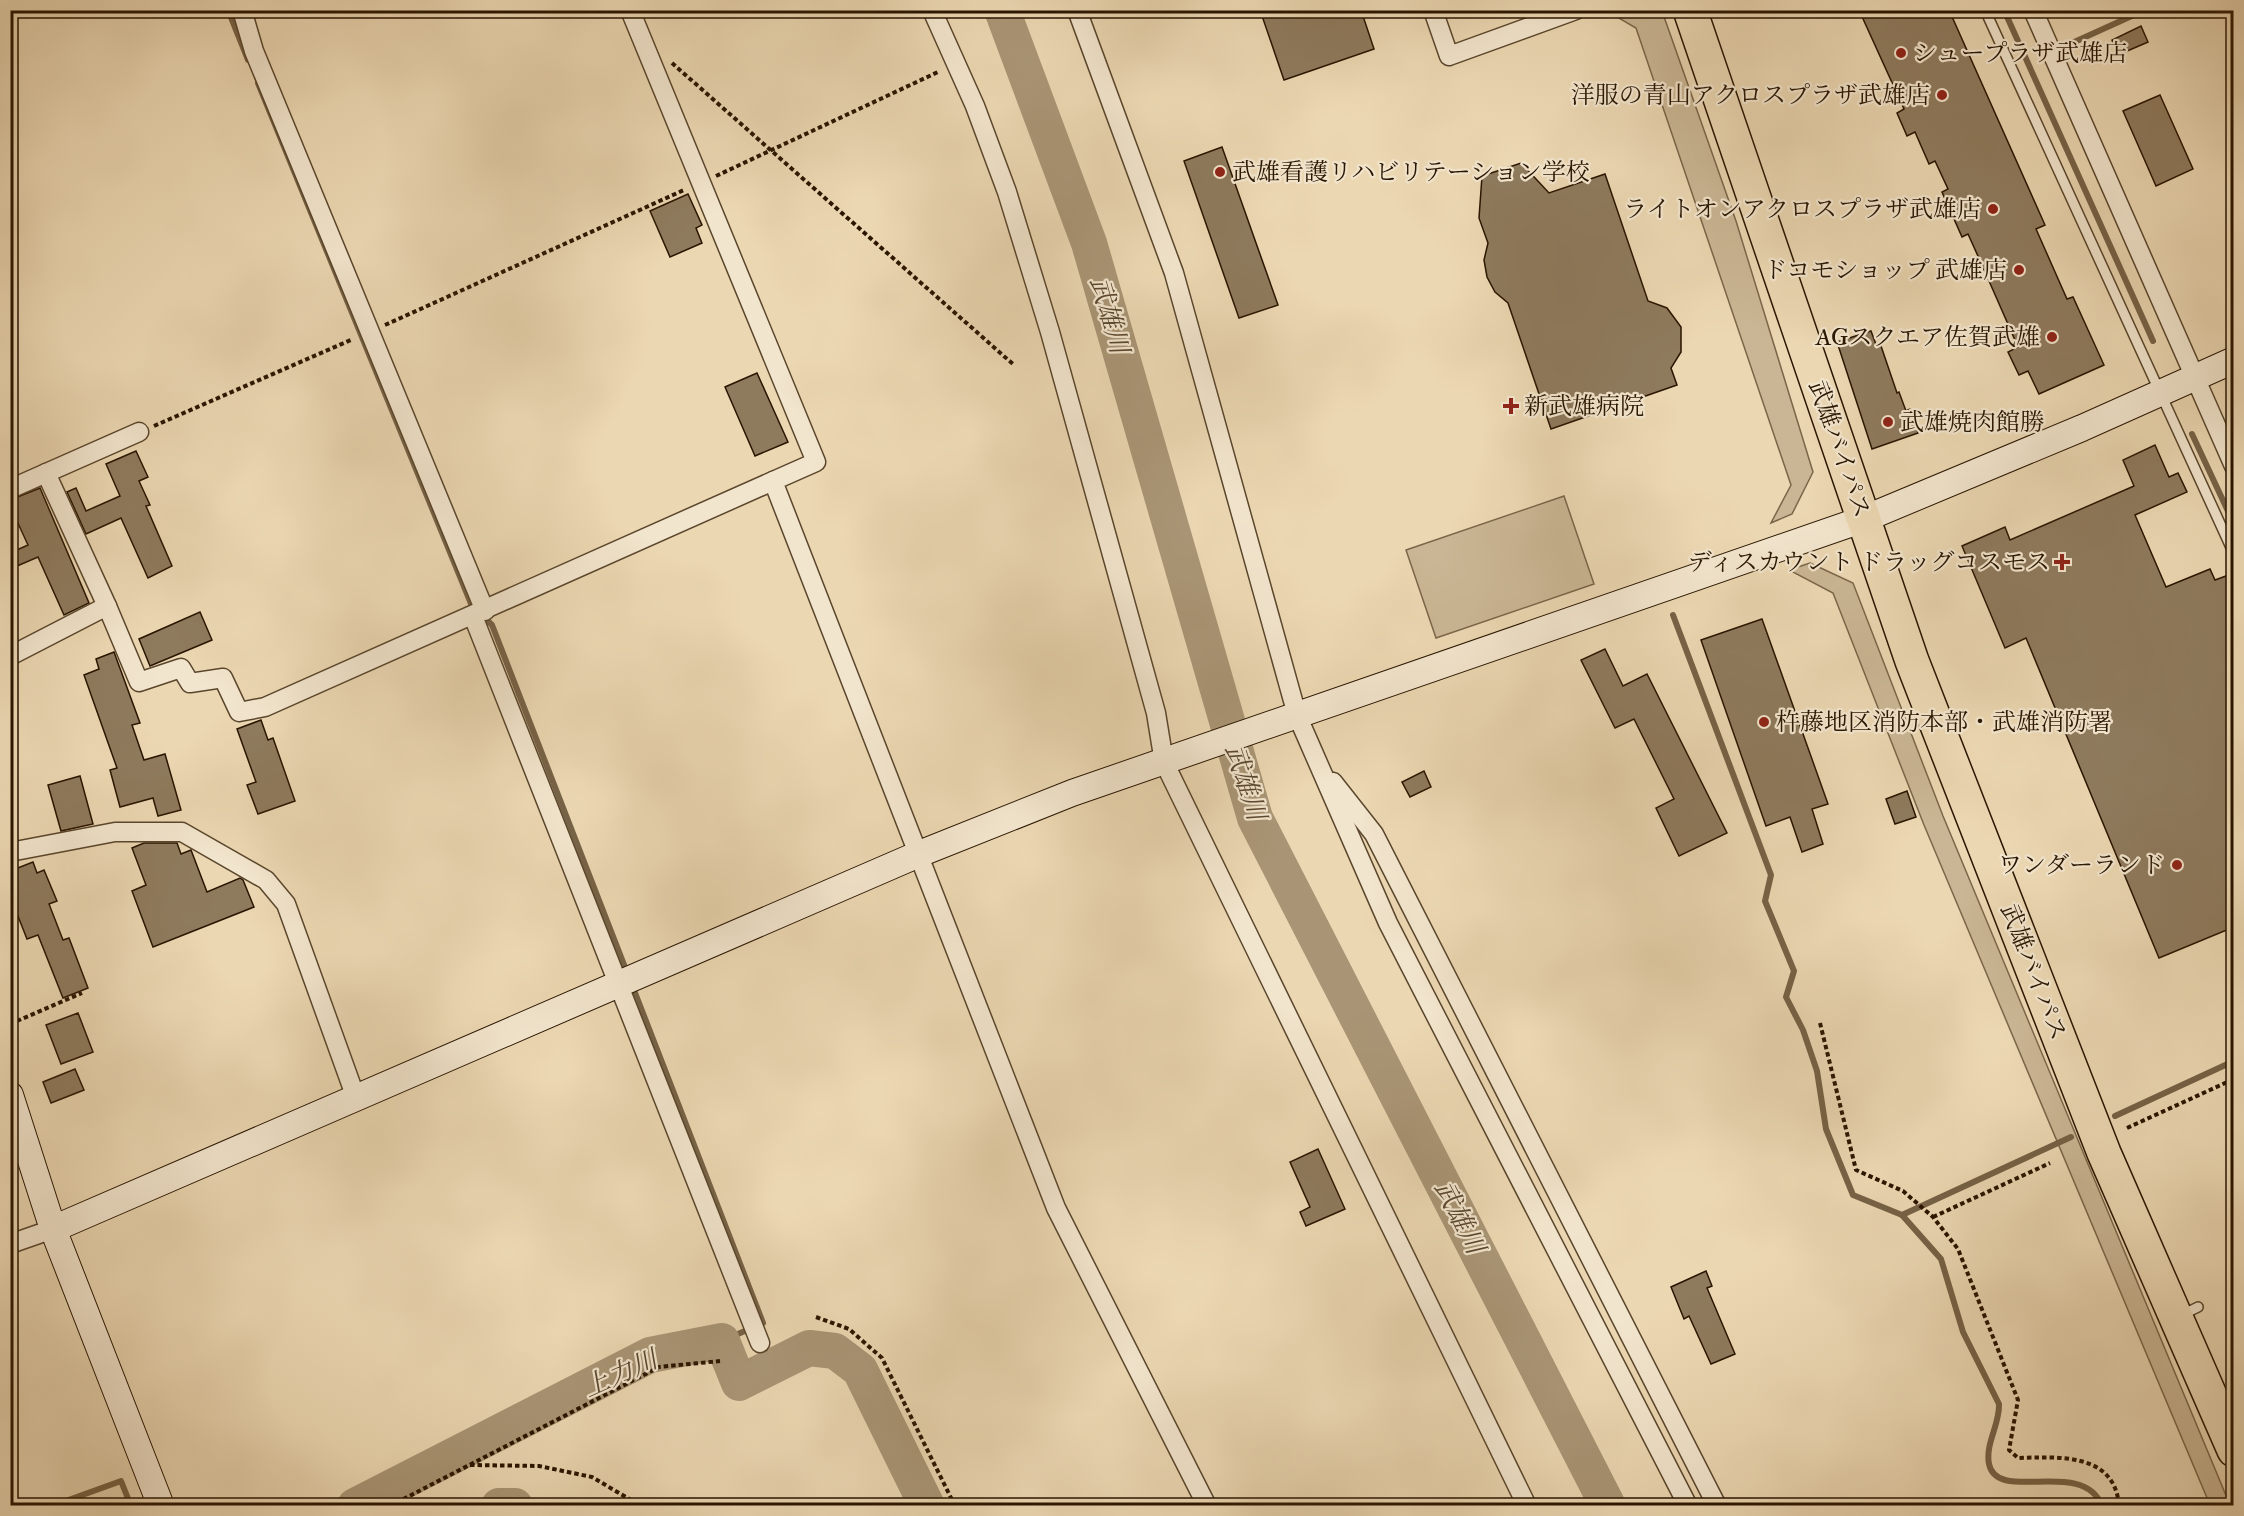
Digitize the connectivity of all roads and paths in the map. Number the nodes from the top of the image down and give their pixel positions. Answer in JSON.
{"nodes":[{"id":1,"x":242,"y":10,"type":"edge"},
{"id":2,"x":630,"y":10,"type":"edge"},
{"id":3,"x":932,"y":10,"type":"edge"},
{"id":4,"x":1077,"y":10,"type":"edge"},
{"id":5,"x":1433,"y":10,"type":"edge"},
{"id":6,"x":1576,"y":10,"type":"edge"},
{"id":7,"x":1690,"y":10,"type":"edge"},
{"id":8,"x":1985,"y":10,"type":"edge"},
{"id":9,"x":2033,"y":10,"type":"edge"},
{"id":10,"x":640,"y":34,"type":"junction"},
{"id":11,"x":938,"y":72,"type":"dead end"},
{"id":12,"x":771,"y":150,"type":"junction"},
{"id":13,"x":701,"y":183,"type":"junction"},
{"id":14,"x":363,"y":335,"type":"junction"},
{"id":15,"x":2234,"y":360,"type":"edge"},
{"id":16,"x":1014,"y":365,"type":"dead end"},
{"id":17,"x":2193,"y":378,"type":"junction"},
{"id":18,"x":2159,"y":393,"type":"junction"},
{"id":19,"x":139,"y":432,"type":"joint"},
{"id":20,"x":2234,"y":466,"type":"edge"},
{"id":21,"x":46,"y":473,"type":"junction"},
{"id":22,"x":773,"y":481,"type":"junction"},
{"id":23,"x":10,"y":489,"type":"edge"},
{"id":24,"x":1864,"y":519,"type":"junction"},
{"id":25,"x":2234,"y":554,"type":"edge"},
{"id":26,"x":107,"y":606,"type":"junction"},
{"id":27,"x":479,"y":613,"type":"junction"},
{"id":28,"x":10,"y":656,"type":"edge"},
{"id":29,"x":1294,"y":716,"type":"junction"},
{"id":30,"x":1317,"y":760,"type":"junction"},
{"id":31,"x":1167,"y":761,"type":"junction"},
{"id":32,"x":10,"y":852,"type":"edge"},
{"id":33,"x":919,"y":854,"type":"junction"},
{"id":34,"x":617,"y":984,"type":"junction"},
{"id":35,"x":82,"y":993,"type":"dead end"},
{"id":36,"x":1820,"y":1023,"type":"dead end"},
{"id":37,"x":10,"y":1024,"type":"edge"},
{"id":38,"x":2234,"y":1079,"type":"edge"},
{"id":39,"x":10,"y":1095,"type":"edge"},
{"id":40,"x":356,"y":1098,"type":"junction"},
{"id":41,"x":2127,"y":1128,"type":"dead end"},
{"id":42,"x":2050,"y":1164,"type":"dead end"},
{"id":43,"x":1933,"y":1217,"type":"junction"},
{"id":44,"x":53,"y":1229,"type":"junction"},
{"id":45,"x":10,"y":1244,"type":"edge"},
{"id":46,"x":816,"y":1317,"type":"dead end"},
{"id":47,"x":760,"y":1343,"type":"dead end"},
{"id":48,"x":720,"y":1361,"type":"dead end"},
{"id":49,"x":2234,"y":1450,"type":"edge"},
{"id":50,"x":469,"y":1465,"type":"junction"},
{"id":51,"x":161,"y":1506,"type":"edge"},
{"id":52,"x":390,"y":1506,"type":"edge"},
{"id":53,"x":642,"y":1506,"type":"edge"},
{"id":54,"x":955,"y":1506,"type":"edge"},
{"id":55,"x":1207,"y":1506,"type":"edge"},
{"id":56,"x":1527,"y":1506,"type":"edge"},
{"id":57,"x":1688,"y":1506,"type":"edge"},
{"id":58,"x":1717,"y":1506,"type":"edge"},
{"id":59,"x":2119,"y":1506,"type":"edge"}],
"edges":[{"from":1,"to":14,"type":"street"},
{"from":2,"to":10,"type":"street"},
{"from":3,"to":31,"type":"street"},
{"from":4,"to":29,"type":"street"},
{"from":5,"to":6,"type":"street"},
{"from":7,"to":24,"type":"highway","name":"武雄バイパス"},
{"from":8,"to":18,"type":"lane"},
{"from":9,"to":17,"type":"street"},
{"from":10,"to":12,"type":"path"},
{"from":10,"to":13,"type":"street"},
{"from":11,"to":12,"type":"path"},
{"from":12,"to":13,"type":"path"},
{"from":12,"to":16,"type":"path"},
{"from":13,"to":14,"type":"path"},
{"from":13,"to":22,"type":"street"},
{"from":14,"to":19,"type":"path"},
{"from":14,"to":27,"type":"street"},
{"from":15,"to":17,"type":"street"},
{"from":17,"to":18,"type":"street"},
{"from":17,"to":20,"type":"street"},
{"from":18,"to":24,"type":"street"},
{"from":18,"to":25,"type":"lane"},
{"from":19,"to":21,"type":"street"},
{"from":21,"to":23,"type":"street"},
{"from":21,"to":26,"type":"street"},
{"from":22,"to":27,"type":"street"},
{"from":22,"to":33,"type":"street"},
{"from":24,"to":29,"type":"street"},
{"from":24,"to":49,"type":"highway","name":"武雄バイパス"},
{"from":26,"to":27,"type":"street"},
{"from":26,"to":28,"type":"street"},
{"from":27,"to":34,"type":"street"},
{"from":29,"to":30,"type":"street"},
{"from":29,"to":31,"type":"street"},
{"from":30,"to":57,"type":"street"},
{"from":30,"to":58,"type":"street"},
{"from":31,"to":33,"type":"street"},
{"from":31,"to":56,"type":"street"},
{"from":32,"to":40,"type":"street"},
{"from":33,"to":34,"type":"street"},
{"from":33,"to":55,"type":"street"},
{"from":34,"to":40,"type":"street"},
{"from":34,"to":47,"type":"street"},
{"from":35,"to":37,"type":"path"},
{"from":36,"to":43,"type":"path"},
{"from":38,"to":41,"type":"path"},
{"from":39,"to":44,"type":"street"},
{"from":40,"to":44,"type":"street"},
{"from":42,"to":43,"type":"path"},
{"from":43,"to":59,"type":"path"},
{"from":44,"to":45,"type":"street"},
{"from":44,"to":51,"type":"street"},
{"from":46,"to":54,"type":"path"},
{"from":48,"to":50,"type":"path"},
{"from":50,"to":52,"type":"path"},
{"from":50,"to":53,"type":"path"}]}
